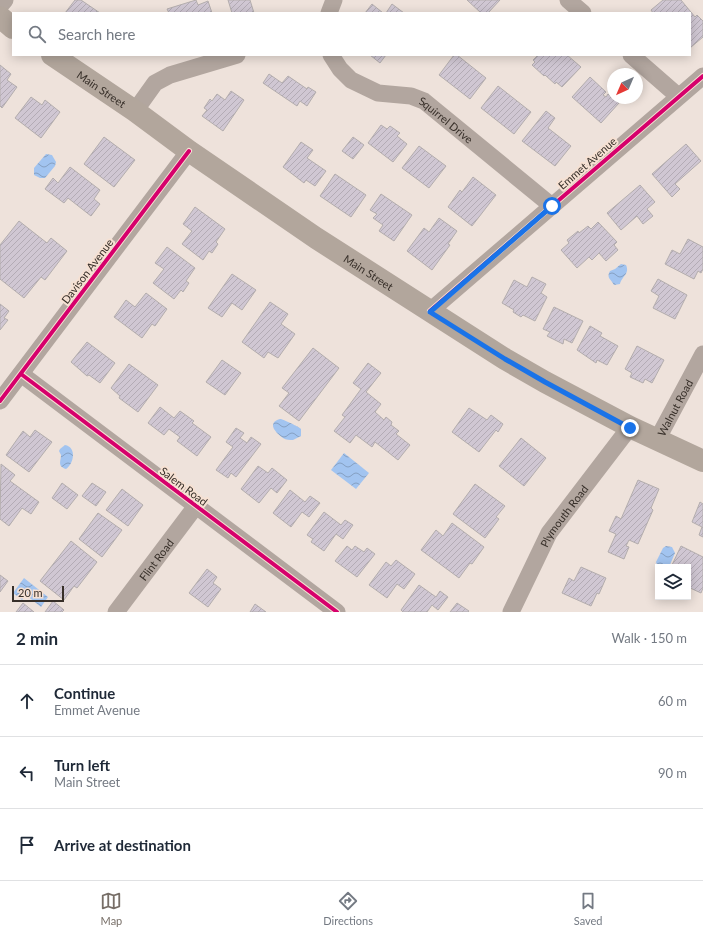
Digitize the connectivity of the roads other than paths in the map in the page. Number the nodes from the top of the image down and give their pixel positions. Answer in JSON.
{"nodes":[{"id":1,"x":5,"y":0,"type":"edge"},
{"id":2,"x":334,"y":0,"type":"edge"},
{"id":3,"x":568,"y":0,"type":"edge"},
{"id":4,"x":0,"y":6,"type":"edge"},
{"id":5,"x":329,"y":12,"type":"edge"},
{"id":6,"x":582,"y":12,"type":"edge"},
{"id":7,"x":0,"y":18,"type":"edge"},
{"id":8,"x":12,"y":27,"type":"edge"},
{"id":9,"x":53,"y":56,"type":"edge"},
{"id":10,"x":234,"y":56,"type":"edge"},
{"id":11,"x":332,"y":56,"type":"edge"},
{"id":12,"x":632,"y":56,"type":"edge"},
{"id":13,"x":703,"y":76,"type":"edge"},
{"id":14,"x":678,"y":96,"type":"junction"},
{"id":15,"x":135,"y":111,"type":"junction"},
{"id":16,"x":189,"y":151,"type":"junction"},
{"id":17,"x":552,"y":206,"type":"junction"},
{"id":18,"x":430,"y":312,"type":"junction"},
{"id":19,"x":703,"y":354,"type":"edge"},
{"id":20,"x":21,"y":374,"type":"junction"},
{"id":21,"x":0,"y":401,"type":"edge"},
{"id":22,"x":630,"y":428,"type":"junction"},
{"id":23,"x":657,"y":440,"type":"junction"},
{"id":24,"x":703,"y":462,"type":"edge"},
{"id":25,"x":196,"y":506,"type":"junction"},
{"id":26,"x":116,"y":612,"type":"edge"},
{"id":27,"x":337,"y":612,"type":"edge"},
{"id":28,"x":511,"y":612,"type":"edge"}],
"edges":[{"from":1,"to":4,"type":"street"},
{"from":2,"to":5,"type":"street"},
{"from":3,"to":6,"type":"street"},
{"from":7,"to":8,"type":"main road"},
{"from":9,"to":15,"type":"main road","name":"Main Street"},
{"from":10,"to":15,"type":"street"},
{"from":11,"to":17,"type":"street","name":"Squirrel Drive"},
{"from":12,"to":14,"type":"street"},
{"from":13,"to":14,"type":"street","name":"Emmet Avenue"},
{"from":14,"to":17,"type":"street","name":"Emmet Avenue"},
{"from":15,"to":16,"type":"main road","name":"Main Street"},
{"from":16,"to":18,"type":"main road","name":"Main Street"},
{"from":16,"to":20,"type":"street","name":"Davison Avenue"},
{"from":17,"to":18,"type":"street","name":"Emmet Avenue"},
{"from":18,"to":22,"type":"main road","name":"Main Street"},
{"from":19,"to":23,"type":"street","name":"Walnut Road"},
{"from":20,"to":21,"type":"street","name":"Davison Avenue"},
{"from":20,"to":25,"type":"street","name":"Salem Road"},
{"from":22,"to":23,"type":"main road","name":"Main Street"},
{"from":22,"to":28,"type":"street","name":"Plymouth Road"},
{"from":23,"to":24,"type":"main road","name":"Main Street"},
{"from":25,"to":26,"type":"street","name":"Flint Road"},
{"from":25,"to":27,"type":"street","name":"Salem Road"}]}
